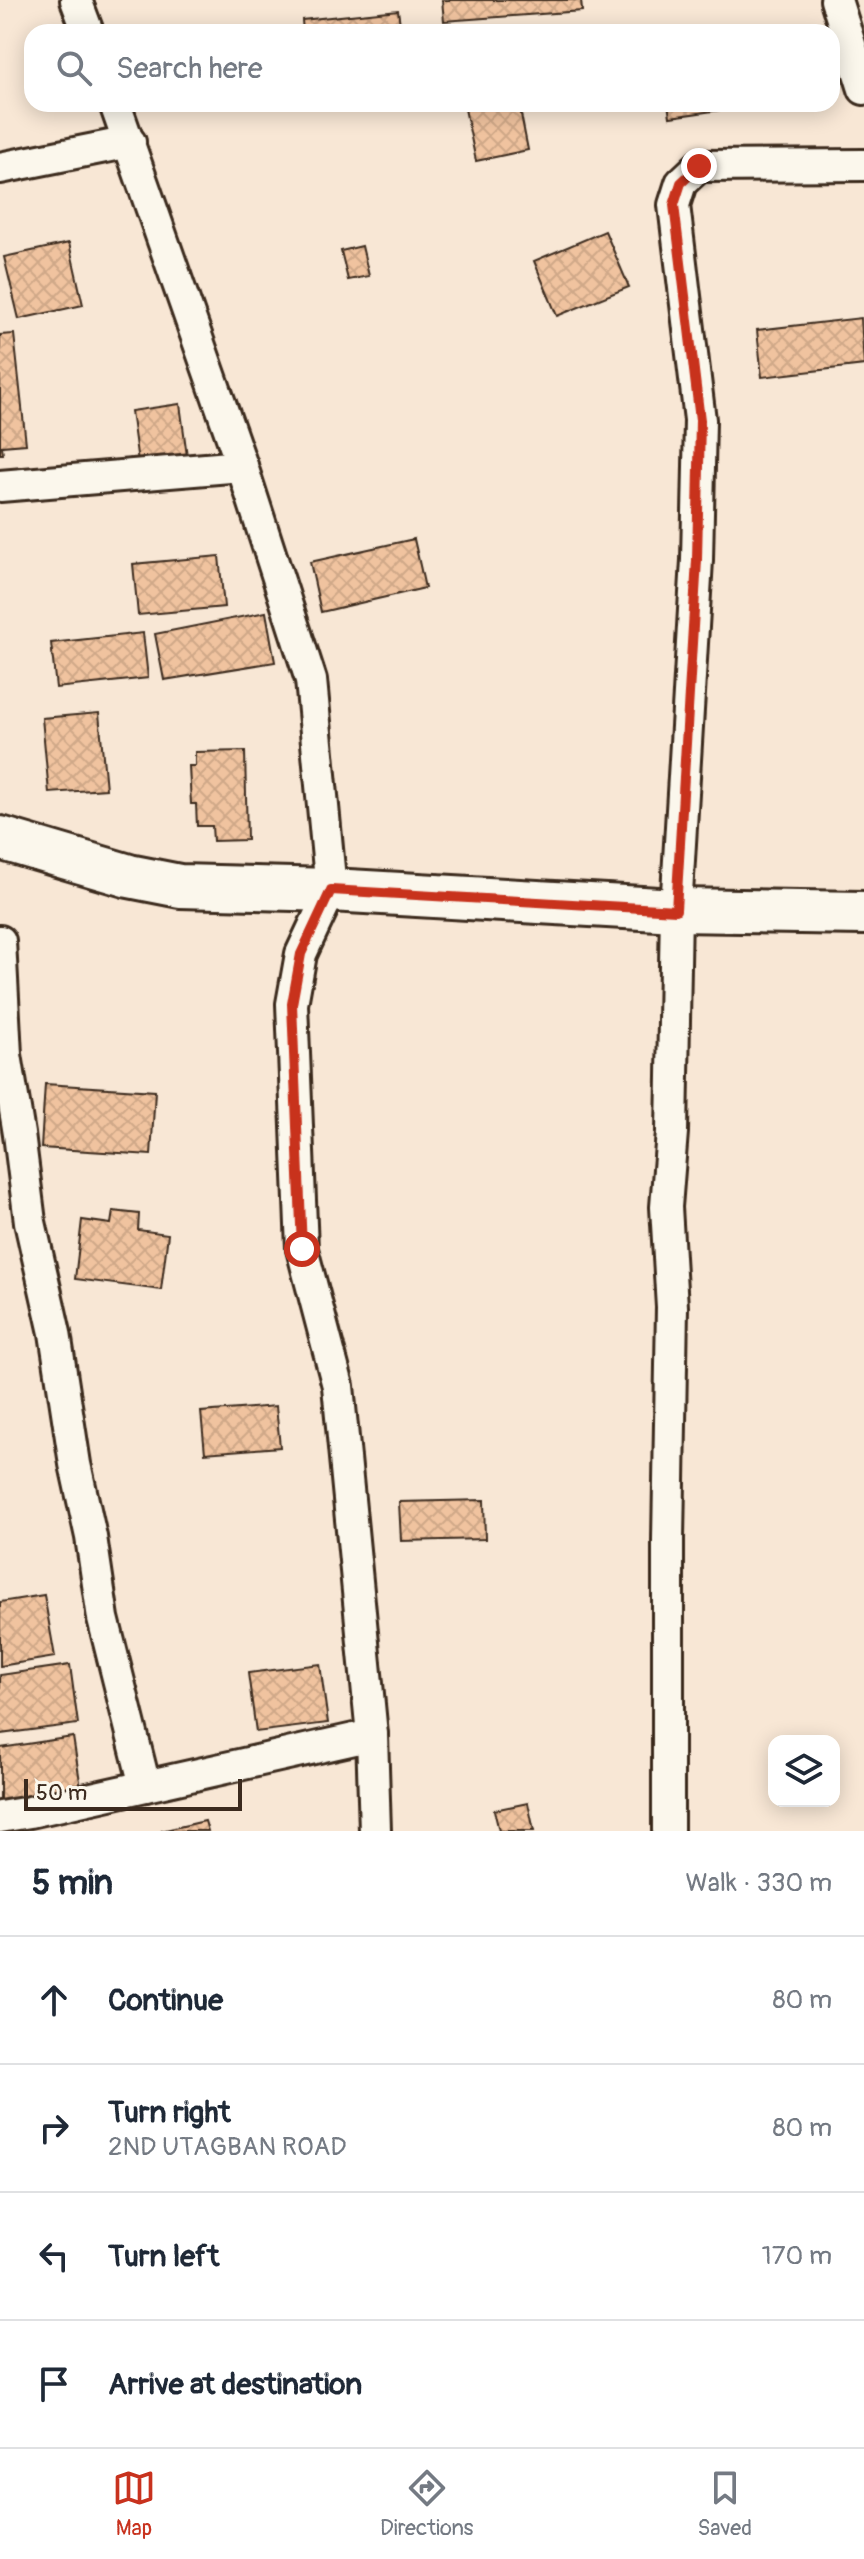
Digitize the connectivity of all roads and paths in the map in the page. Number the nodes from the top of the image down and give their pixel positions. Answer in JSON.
{"nodes":[{"id":1,"x":76,"y":0,"type":"edge"},
{"id":2,"x":836,"y":0,"type":"edge"},
{"id":3,"x":85,"y":24,"type":"edge"},
{"id":4,"x":864,"y":89,"type":"edge"},
{"id":5,"x":118,"y":112,"type":"edge"},
{"id":6,"x":130,"y":142,"type":"junction"},
{"id":7,"x":864,"y":165,"type":"edge"},
{"id":8,"x":0,"y":168,"type":"edge"},
{"id":9,"x":242,"y":466,"type":"junction"},
{"id":10,"x":0,"y":486,"type":"edge"},
{"id":11,"x":0,"y":838,"type":"edge"},
{"id":12,"x":331,"y":890,"type":"junction"},
{"id":13,"x":676,"y":910,"type":"junction"},
{"id":14,"x":864,"y":913,"type":"edge"},
{"id":15,"x":0,"y":941,"type":"edge"},
{"id":16,"x":372,"y":1735,"type":"junction"},
{"id":17,"x":145,"y":1786,"type":"junction"},
{"id":18,"x":0,"y":1817,"type":"edge"},
{"id":19,"x":375,"y":1831,"type":"edge"},
{"id":20,"x":668,"y":1831,"type":"edge"}],
"edges":[{"from":1,"to":3,"type":"street"},
{"from":2,"to":4,"type":"street"},
{"from":5,"to":6,"type":"street"},
{"from":6,"to":8,"type":"street"},
{"from":6,"to":9,"type":"street"},
{"from":7,"to":13,"type":"street"},
{"from":9,"to":10,"type":"street"},
{"from":9,"to":12,"type":"street"},
{"from":11,"to":12,"type":"street"},
{"from":12,"to":13,"type":"street"},
{"from":12,"to":16,"type":"street"},
{"from":13,"to":14,"type":"street"},
{"from":13,"to":20,"type":"street"},
{"from":15,"to":17,"type":"street"},
{"from":16,"to":17,"type":"street"},
{"from":16,"to":19,"type":"street"},
{"from":17,"to":18,"type":"street"}]}
